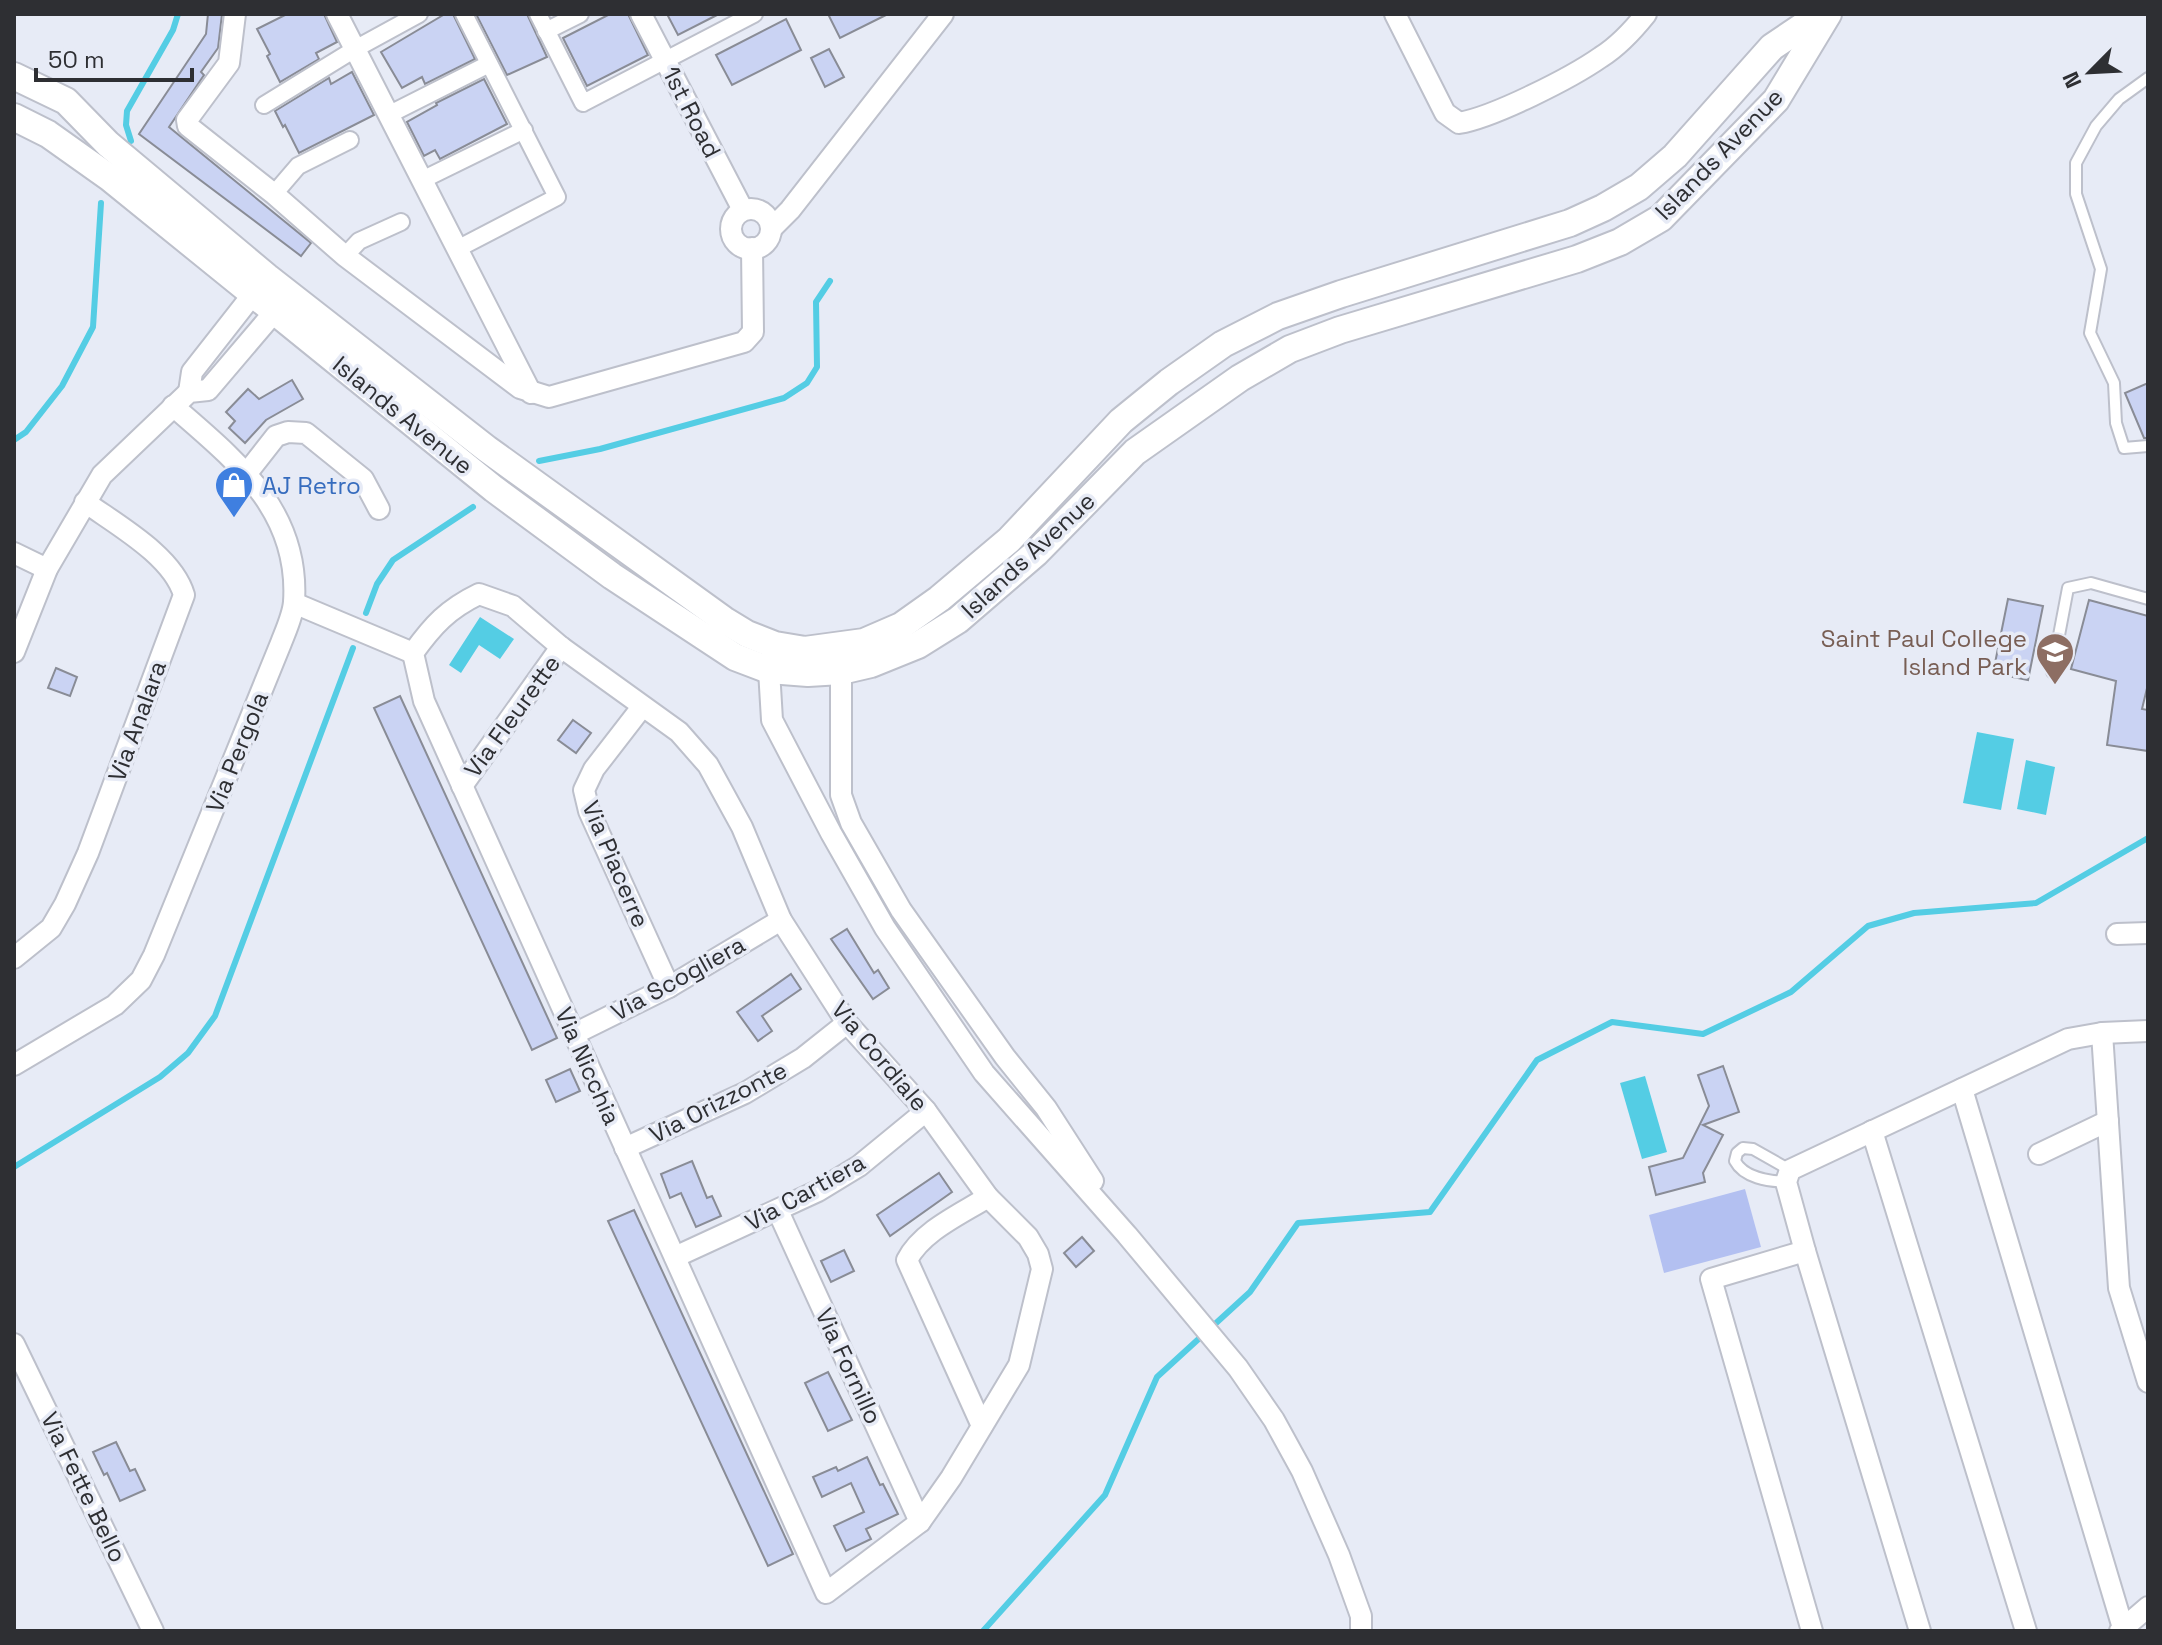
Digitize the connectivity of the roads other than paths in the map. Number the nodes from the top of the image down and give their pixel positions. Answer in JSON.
{"nodes":[{"id":1,"x":235,"y":14,"type":"edge"},
{"id":2,"x":337,"y":14,"type":"edge"},
{"id":3,"x":419,"y":14,"type":"edge"},
{"id":4,"x":464,"y":14,"type":"edge"},
{"id":5,"x":538,"y":14,"type":"edge"},
{"id":6,"x":580,"y":14,"type":"edge"},
{"id":7,"x":641,"y":14,"type":"edge"},
{"id":8,"x":754,"y":14,"type":"edge"},
{"id":9,"x":943,"y":14,"type":"edge"},
{"id":10,"x":1395,"y":14,"type":"edge"},
{"id":11,"x":1646,"y":14,"type":"edge"},
{"id":12,"x":1821,"y":14,"type":"edge"},
{"id":13,"x":1828,"y":14,"type":"edge"},
{"id":14,"x":546,"y":31,"type":"junction"},
{"id":15,"x":355,"y":49,"type":"junction"},
{"id":16,"x":666,"y":61,"type":"junction"},
{"id":17,"x":489,"y":64,"type":"junction"},
{"id":18,"x":14,"y":76,"type":"edge"},
{"id":19,"x":2148,"y":78,"type":"edge"},
{"id":20,"x":264,"y":105,"type":"dead end"},
{"id":21,"x":388,"y":115,"type":"junction"},
{"id":22,"x":14,"y":117,"type":"edge"},
{"id":23,"x":524,"y":130,"type":"junction"},
{"id":24,"x":350,"y":140,"type":"dead end"},
{"id":25,"x":422,"y":180,"type":"junction"},
{"id":26,"x":274,"y":194,"type":"junction"},
{"id":27,"x":743,"y":210,"type":"junction"},
{"id":28,"x":401,"y":222,"type":"dead end"},
{"id":29,"x":771,"y":229,"type":"junction"},
{"id":30,"x":752,"y":248,"type":"junction"},
{"id":31,"x":457,"y":249,"type":"junction"},
{"id":32,"x":345,"y":256,"type":"junction"},
{"id":33,"x":261,"y":285,"type":"junction"},
{"id":34,"x":282,"y":303,"type":"junction"},
{"id":35,"x":189,"y":392,"type":"junction"},
{"id":36,"x":531,"y":393,"type":"junction"},
{"id":37,"x":173,"y":406,"type":"junction"},
{"id":38,"x":2148,"y":446,"type":"edge"},
{"id":39,"x":247,"y":473,"type":"junction"},
{"id":40,"x":85,"y":502,"type":"junction"},
{"id":41,"x":379,"y":509,"type":"dead end"},
{"id":42,"x":14,"y":553,"type":"edge"},
{"id":43,"x":47,"y":569,"type":"junction"},
{"id":44,"x":2148,"y":599,"type":"edge"},
{"id":45,"x":294,"y":603,"type":"junction"},
{"id":46,"x":561,"y":647,"type":"junction"},
{"id":47,"x":14,"y":652,"type":"edge"},
{"id":48,"x":413,"y":653,"type":"junction"},
{"id":49,"x":772,"y":657,"type":"junction"},
{"id":50,"x":838,"y":659,"type":"junction"},
{"id":51,"x":2052,"y":672,"type":"dead end"},
{"id":52,"x":642,"y":707,"type":"junction"},
{"id":53,"x":462,"y":786,"type":"junction"},
{"id":54,"x":841,"y":795,"type":"junction"},
{"id":55,"x":818,"y":806,"type":"junction"},
{"id":56,"x":781,"y":920,"type":"junction"},
{"id":57,"x":2148,"y":933,"type":"edge"},
{"id":58,"x":2117,"y":934,"type":"dead end"},
{"id":59,"x":14,"y":958,"type":"edge"},
{"id":60,"x":669,"y":987,"type":"junction"},
{"id":61,"x":847,"y":1023,"type":"junction"},
{"id":62,"x":2148,"y":1031,"type":"edge"},
{"id":63,"x":2102,"y":1033,"type":"junction"},
{"id":64,"x":574,"y":1034,"type":"junction"},
{"id":65,"x":14,"y":1065,"type":"edge"},
{"id":66,"x":1962,"y":1089,"type":"junction"},
{"id":67,"x":926,"y":1111,"type":"junction"},
{"id":68,"x":2108,"y":1121,"type":"junction"},
{"id":69,"x":1872,"y":1131,"type":"junction"},
{"id":70,"x":625,"y":1148,"type":"junction"},
{"id":71,"x":2039,"y":1154,"type":"dead end"},
{"id":72,"x":1788,"y":1176,"type":"junction"},
{"id":73,"x":988,"y":1197,"type":"junction"},
{"id":74,"x":778,"y":1211,"type":"junction"},
{"id":75,"x":1127,"y":1235,"type":"junction"},
{"id":76,"x":1805,"y":1251,"type":"junction"},
{"id":77,"x":675,"y":1257,"type":"junction"},
{"id":78,"x":14,"y":1344,"type":"edge"},
{"id":79,"x":2148,"y":1382,"type":"edge"},
{"id":80,"x":982,"y":1426,"type":"junction"},
{"id":81,"x":920,"y":1522,"type":"junction"},
{"id":82,"x":826,"y":1593,"type":"joint"},
{"id":83,"x":2148,"y":1607,"type":"edge"},
{"id":84,"x":2122,"y":1630,"type":"edge"},
{"id":85,"x":153,"y":1631,"type":"edge"},
{"id":86,"x":1361,"y":1631,"type":"edge"},
{"id":87,"x":1812,"y":1631,"type":"edge"},
{"id":88,"x":1920,"y":1631,"type":"edge"},
{"id":89,"x":2026,"y":1631,"type":"edge"}],
"edges":[{"from":1,"to":26,"type":"street"},
{"from":2,"to":15,"type":"street"},
{"from":3,"to":15,"type":"street"},
{"from":4,"to":17,"type":"street"},
{"from":5,"to":14,"type":"street"},
{"from":6,"to":14,"type":"street"},
{"from":7,"to":16,"type":"street","name":"1st Road"},
{"from":8,"to":16,"type":"street"},
{"from":9,"to":29,"type":"street"},
{"from":10,"to":11,"type":"street"},
{"from":12,"to":50,"type":"street","name":"Islands Avenue"},
{"from":13,"to":50,"type":"street","name":"Islands Avenue"},
{"from":14,"to":16,"type":"street"},
{"from":15,"to":20,"type":"street"},
{"from":15,"to":21,"type":"street"},
{"from":16,"to":27,"type":"street","name":"1st Road"},
{"from":17,"to":21,"type":"street"},
{"from":17,"to":23,"type":"street"},
{"from":18,"to":33,"type":"street","name":"Islands Avenue"},
{"from":19,"to":38,"type":"lane"},
{"from":21,"to":25,"type":"street"},
{"from":22,"to":33,"type":"street","name":"Islands Avenue"},
{"from":23,"to":25,"type":"street"},
{"from":23,"to":31,"type":"street"},
{"from":24,"to":26,"type":"street"},
{"from":25,"to":31,"type":"street"},
{"from":26,"to":32,"type":"street"},
{"from":27,"to":29,"type":"street"},
{"from":27,"to":30,"type":"street"},
{"from":28,"to":32,"type":"street"},
{"from":29,"to":30,"type":"street"},
{"from":30,"to":36,"type":"street"},
{"from":31,"to":36,"type":"street"},
{"from":32,"to":36,"type":"street"},
{"from":33,"to":34,"type":"street","name":"Islands Avenue"},
{"from":33,"to":35,"type":"street"},
{"from":34,"to":35,"type":"street"},
{"from":34,"to":49,"type":"street","name":"Islands Avenue"},
{"from":35,"to":37,"type":"street"},
{"from":37,"to":39,"type":"street","name":"Via Pergola"},
{"from":37,"to":40,"type":"street"},
{"from":39,"to":41,"type":"street"},
{"from":39,"to":45,"type":"street","name":"Via Pergola"},
{"from":40,"to":43,"type":"street"},
{"from":40,"to":59,"type":"street","name":"Via Analara"},
{"from":42,"to":43,"type":"street"},
{"from":43,"to":47,"type":"street"},
{"from":44,"to":51,"type":"lane"},
{"from":45,"to":48,"type":"street"},
{"from":45,"to":65,"type":"street","name":"Via Pergola"},
{"from":46,"to":48,"type":"street","name":"Via Cordiale"},
{"from":46,"to":52,"type":"street","name":"Via Cordiale"},
{"from":46,"to":53,"type":"street","name":"Via Fleurette"},
{"from":48,"to":53,"type":"street","name":"Via Nicchia"},
{"from":49,"to":50,"type":"street","name":"Islands Avenue"},
{"from":49,"to":55,"type":"street"},
{"from":50,"to":54,"type":"street"},
{"from":52,"to":56,"type":"street","name":"Via Cordiale"},
{"from":52,"to":60,"type":"street","name":"Via Piacerre"},
{"from":53,"to":64,"type":"street","name":"Via Nicchia"},
{"from":54,"to":55,"type":"street"},
{"from":54,"to":75,"type":"street"},
{"from":55,"to":75,"type":"street"},
{"from":56,"to":60,"type":"street","name":"Via Scogliera"},
{"from":56,"to":61,"type":"street","name":"Via Cordiale"},
{"from":57,"to":58,"type":"street"},
{"from":60,"to":64,"type":"street","name":"Via Scogliera"},
{"from":61,"to":67,"type":"street","name":"Via Cordiale"},
{"from":61,"to":70,"type":"street","name":"Via Orizzonte"},
{"from":62,"to":63,"type":"street"},
{"from":63,"to":66,"type":"street"},
{"from":63,"to":68,"type":"street"},
{"from":64,"to":70,"type":"street","name":"Via Nicchia"},
{"from":66,"to":69,"type":"street"},
{"from":66,"to":84,"type":"street"},
{"from":67,"to":73,"type":"street","name":"Via Cordiale"},
{"from":67,"to":74,"type":"street","name":"Via Cartiera"},
{"from":68,"to":71,"type":"street"},
{"from":68,"to":79,"type":"street"},
{"from":69,"to":72,"type":"street"},
{"from":69,"to":89,"type":"street"},
{"from":70,"to":77,"type":"street","name":"Via Nicchia"},
{"from":72,"to":72,"type":"lane"},
{"from":72,"to":76,"type":"street"},
{"from":73,"to":80,"type":"street","name":"Via Cordiale"},
{"from":73,"to":80,"type":"street"},
{"from":74,"to":77,"type":"street","name":"Via Cartiera"},
{"from":74,"to":81,"type":"street","name":"Via Fornillo"},
{"from":75,"to":86,"type":"street"},
{"from":76,"to":87,"type":"street"},
{"from":76,"to":88,"type":"street"},
{"from":77,"to":82,"type":"street","name":"Via Nicchia"},
{"from":78,"to":85,"type":"street","name":"Via Fette Bello"},
{"from":80,"to":81,"type":"street","name":"Via Cordiale"},
{"from":81,"to":82,"type":"street","name":"Via Cordiale"},
{"from":83,"to":84,"type":"street"}]}
